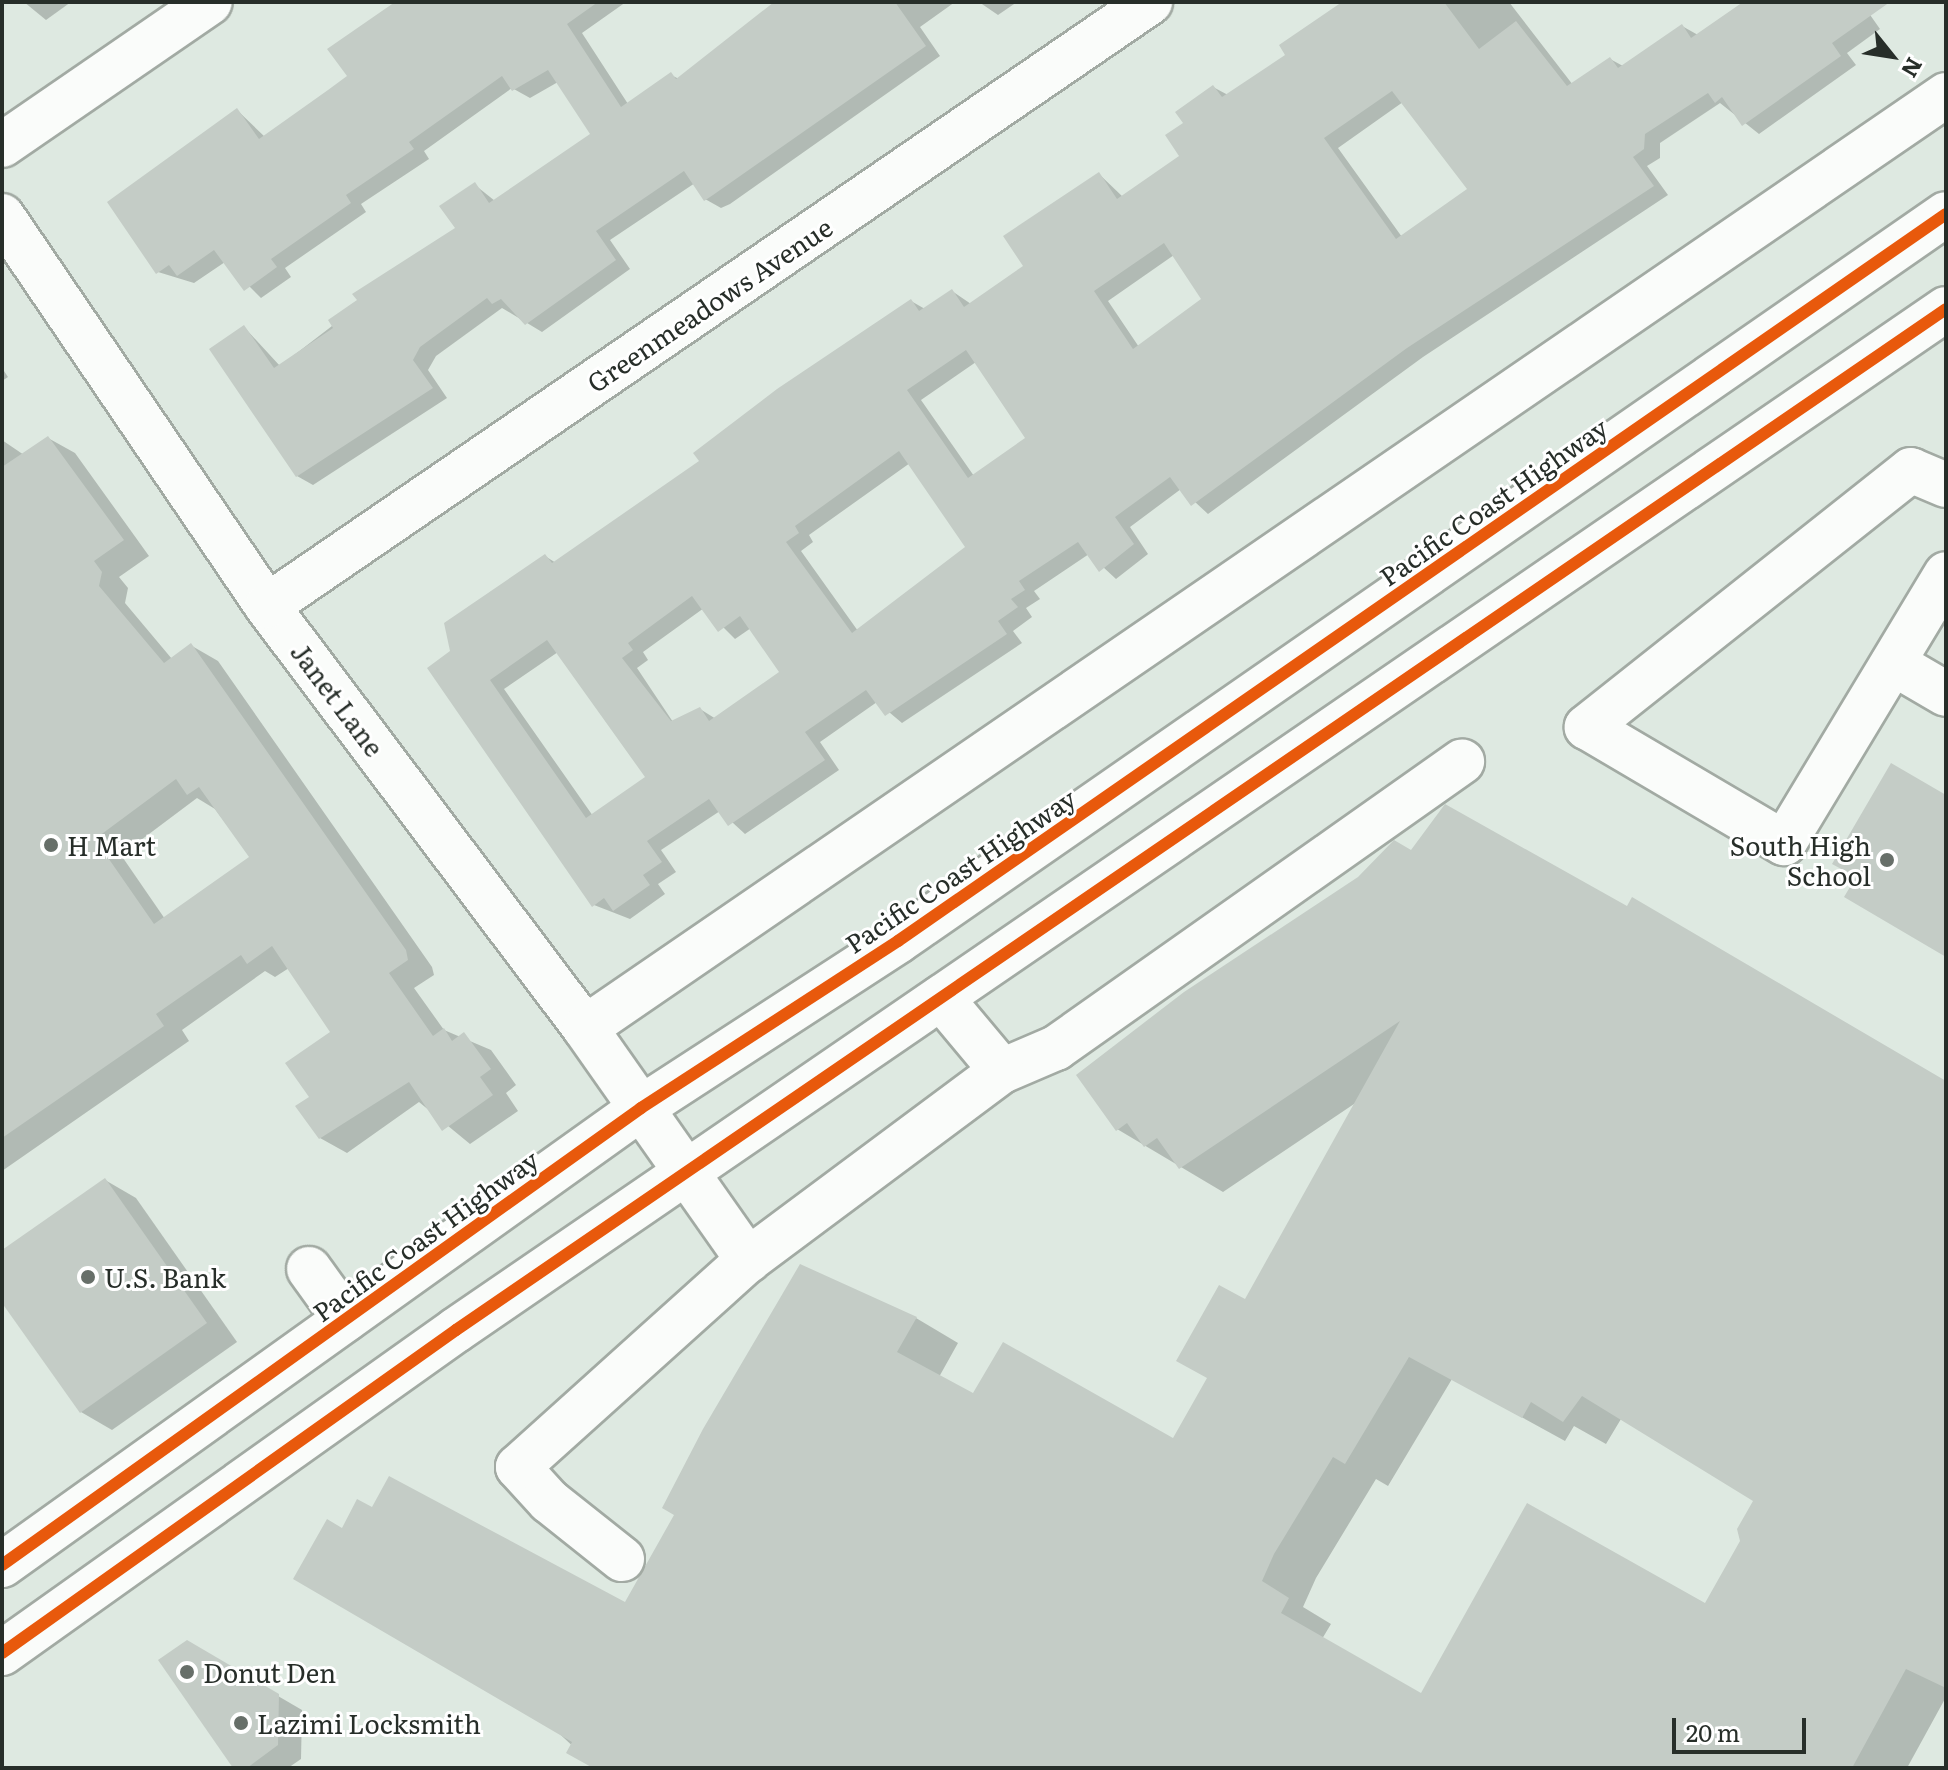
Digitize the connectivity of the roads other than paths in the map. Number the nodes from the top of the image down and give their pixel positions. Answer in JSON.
{"nodes":[{"id":1,"x":210,"y":2,"type":"edge"},
{"id":2,"x":1150,"y":2,"type":"edge"},
{"id":3,"x":1946,"y":95,"type":"edge"},
{"id":4,"x":2,"y":145,"type":"edge"},
{"id":5,"x":1946,"y":214,"type":"edge"},
{"id":6,"x":2,"y":216,"type":"edge"},
{"id":7,"x":1946,"y":309,"type":"edge"},
{"id":8,"x":1946,"y":485,"type":"edge"},
{"id":9,"x":1946,"y":574,"type":"edge"},
{"id":10,"x":267,"y":606,"type":"junction"},
{"id":11,"x":1893,"y":663,"type":"junction"},
{"id":12,"x":1946,"y":694,"type":"edge"},
{"id":13,"x":1462,"y":762,"type":"dead end"},
{"id":14,"x":941,"y":998,"type":"junction"},
{"id":15,"x":585,"y":1028,"type":"junction"},
{"id":16,"x":1002,"y":1071,"type":"junction"},
{"id":17,"x":641,"y":1108,"type":"junction"},
{"id":18,"x":685,"y":1174,"type":"junction"},
{"id":19,"x":748,"y":1260,"type":"junction"},
{"id":20,"x":309,"y":1269,"type":"dead end"},
{"id":21,"x":345,"y":1319,"type":"junction"},
{"id":22,"x":622,"y":1559,"type":"dead end"},
{"id":23,"x":2,"y":1565,"type":"edge"},
{"id":24,"x":2,"y":1653,"type":"edge"}],
"edges":[{"from":1,"to":4,"type":"main road"},
{"from":2,"to":10,"type":"main road","name":"Greenmeadows Avenue"},
{"from":3,"to":15,"type":"main road"},
{"from":5,"to":17,"type":"main road","name":"Pacific Coast Highway"},
{"from":6,"to":10,"type":"main road","name":"Janet Lane"},
{"from":7,"to":14,"type":"main road"},
{"from":8,"to":11,"type":"main road"},
{"from":9,"to":11,"type":"main road"},
{"from":10,"to":15,"type":"main road","name":"Janet Lane"},
{"from":11,"to":12,"type":"main road"},
{"from":13,"to":16,"type":"main road"},
{"from":14,"to":16,"type":"main road"},
{"from":14,"to":18,"type":"main road"},
{"from":15,"to":17,"type":"main road","name":"Janet Lane"},
{"from":16,"to":19,"type":"main road"},
{"from":17,"to":18,"type":"main road","name":"Janet Lane"},
{"from":17,"to":21,"type":"main road","name":"Pacific Coast Highway"},
{"from":18,"to":19,"type":"main road","name":"Janet Lane"},
{"from":18,"to":24,"type":"main road"},
{"from":19,"to":22,"type":"main road"},
{"from":20,"to":21,"type":"main road"},
{"from":21,"to":23,"type":"main road","name":"Pacific Coast Highway"}]}
